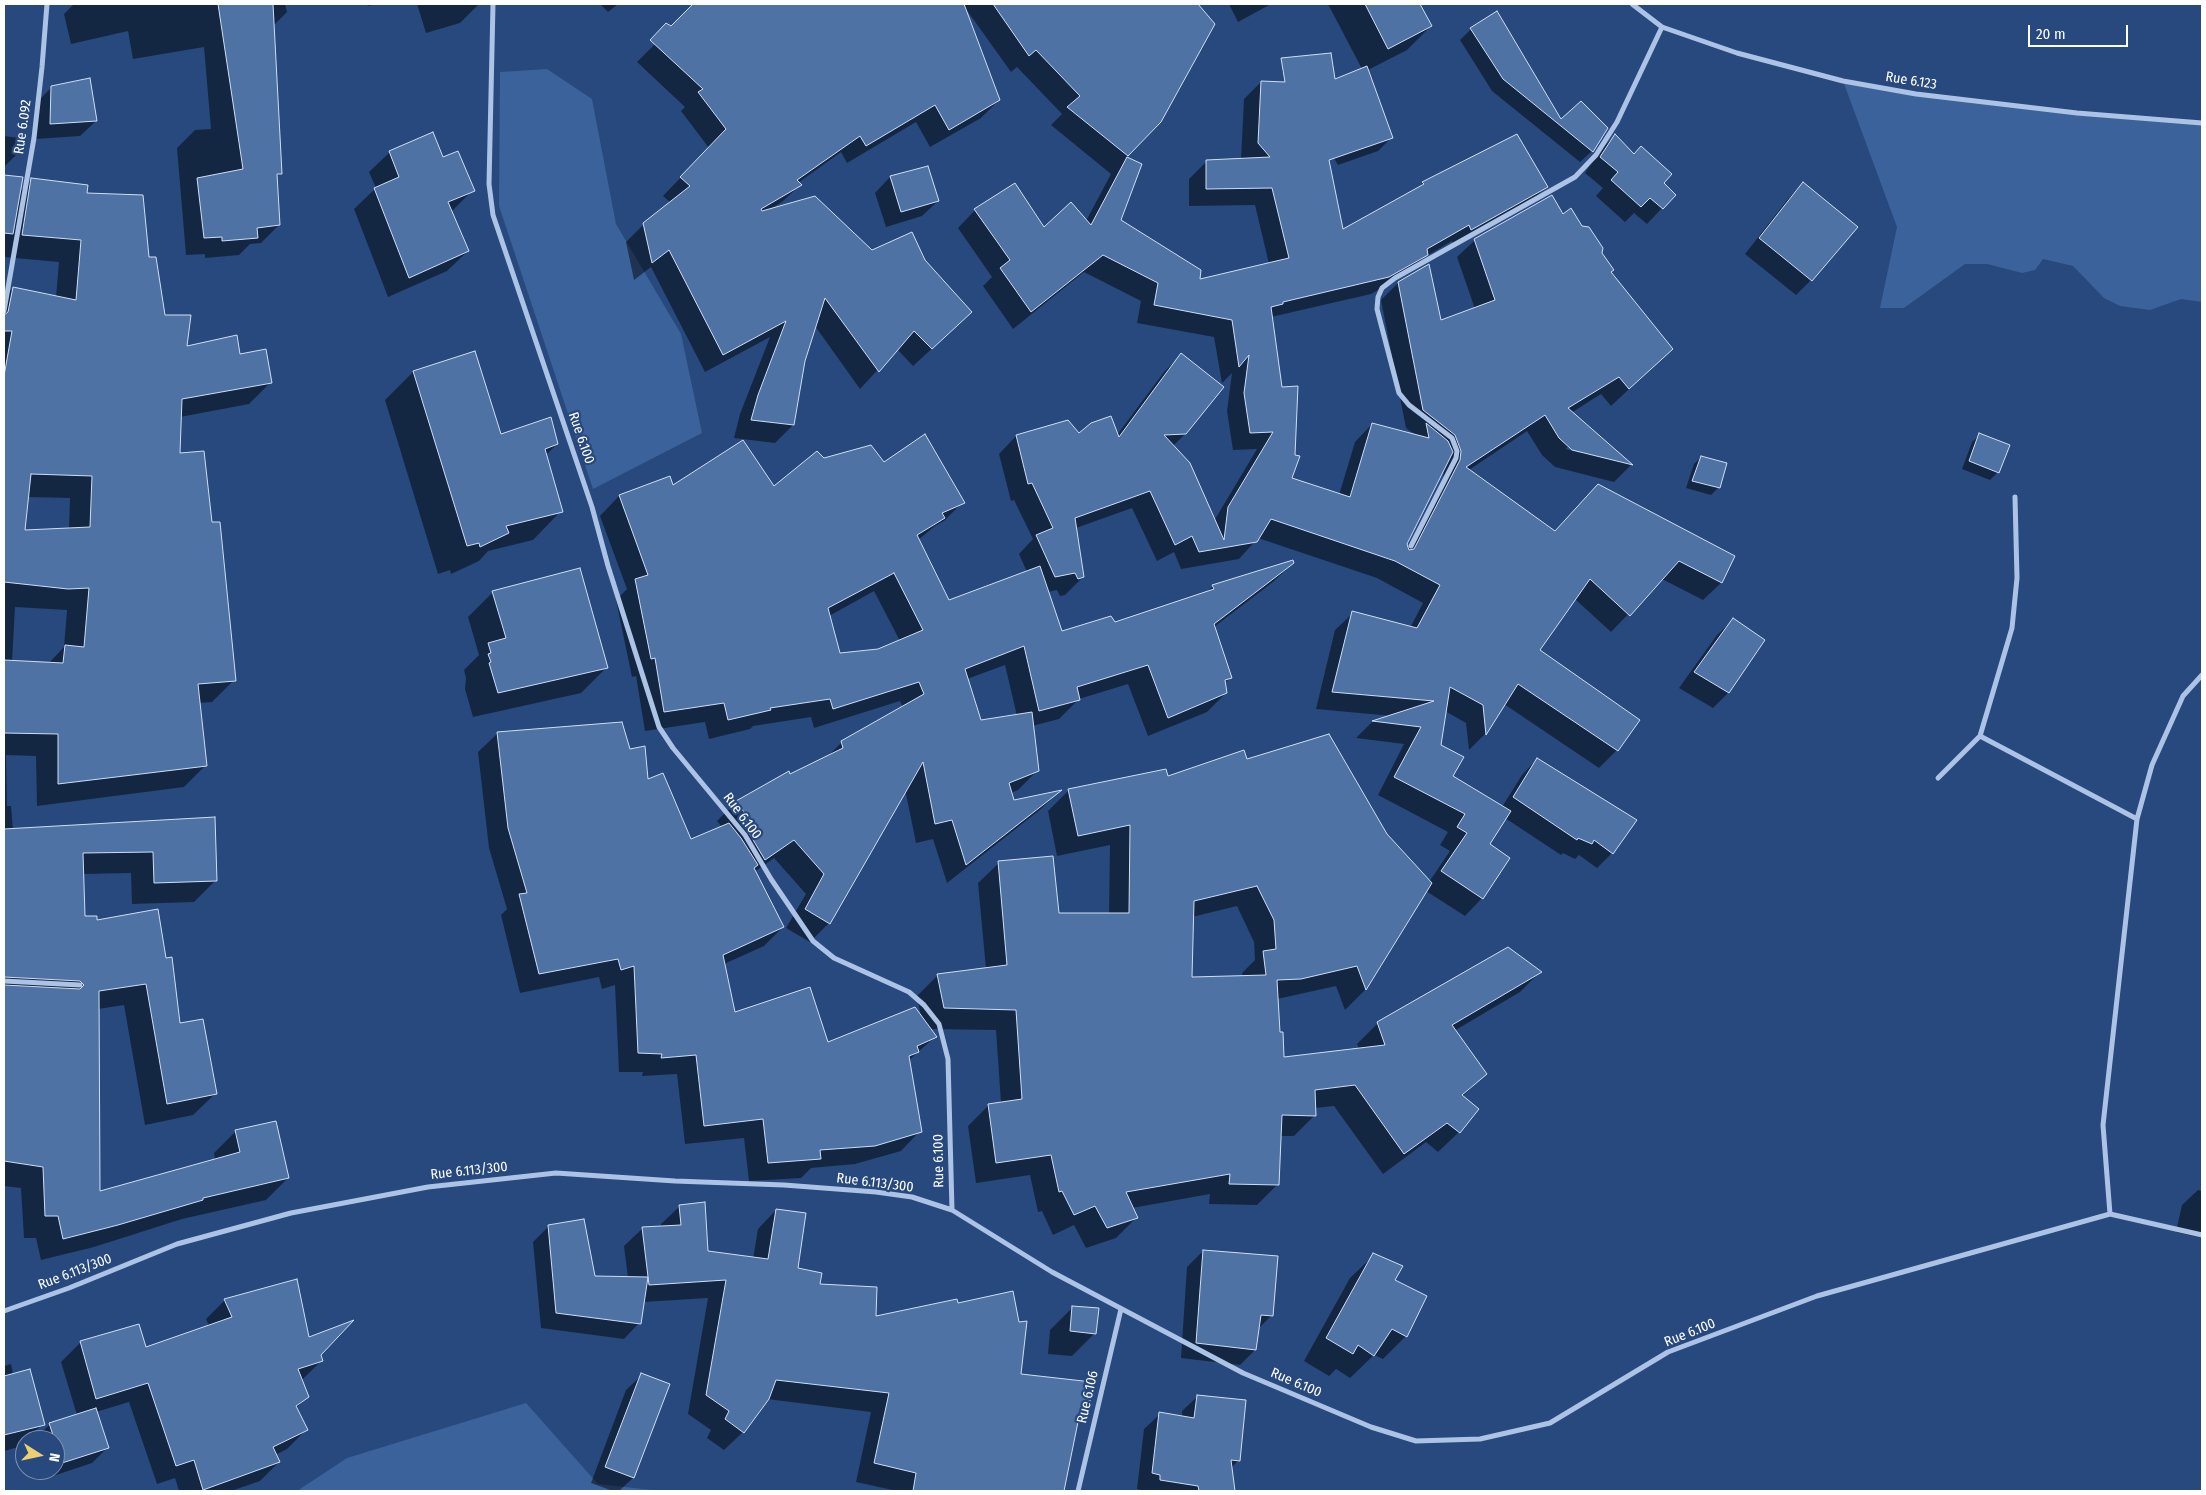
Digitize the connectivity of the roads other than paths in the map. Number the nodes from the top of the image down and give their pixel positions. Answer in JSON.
{"nodes":[{"id":1,"x":46,"y":4,"type":"edge"},
{"id":2,"x":493,"y":4,"type":"edge"},
{"id":3,"x":1632,"y":4,"type":"edge"},
{"id":4,"x":1662,"y":27,"type":"junction"},
{"id":5,"x":2202,"y":123,"type":"edge"},
{"id":6,"x":4,"y":311,"type":"edge"},
{"id":7,"x":2015,"y":497,"type":"dead end"},
{"id":8,"x":1411,"y":546,"type":"dead end"},
{"id":9,"x":2202,"y":675,"type":"edge"},
{"id":10,"x":1980,"y":736,"type":"junction"},
{"id":11,"x":1938,"y":778,"type":"dead end"},
{"id":12,"x":2137,"y":819,"type":"junction"},
{"id":13,"x":4,"y":981,"type":"edge"},
{"id":14,"x":80,"y":985,"type":"dead end"},
{"id":15,"x":952,"y":1210,"type":"junction"},
{"id":16,"x":2110,"y":1214,"type":"junction"},
{"id":17,"x":2202,"y":1235,"type":"edge"},
{"id":18,"x":1120,"y":1308,"type":"junction"},
{"id":19,"x":4,"y":1311,"type":"edge"},
{"id":20,"x":1078,"y":1491,"type":"edge"}],
"edges":[{"from":1,"to":6,"type":"street","name":"Rue 6.092"},
{"from":2,"to":15,"type":"street","name":"Rue 6.100"},
{"from":3,"to":4,"type":"street","name":"Rue 6.123"},
{"from":4,"to":5,"type":"street","name":"Rue 6.123"},
{"from":4,"to":8,"type":"street"},
{"from":7,"to":10,"type":"street"},
{"from":9,"to":12,"type":"street"},
{"from":10,"to":11,"type":"street"},
{"from":10,"to":12,"type":"street"},
{"from":12,"to":16,"type":"street"},
{"from":13,"to":14,"type":"street"},
{"from":15,"to":18,"type":"street","name":"Rue 6.100"},
{"from":15,"to":19,"type":"street","name":"Rue 6.113/300"},
{"from":16,"to":17,"type":"street"},
{"from":16,"to":18,"type":"street","name":"Rue 6.100"},
{"from":18,"to":20,"type":"street","name":"Rue 6.106"}]}
